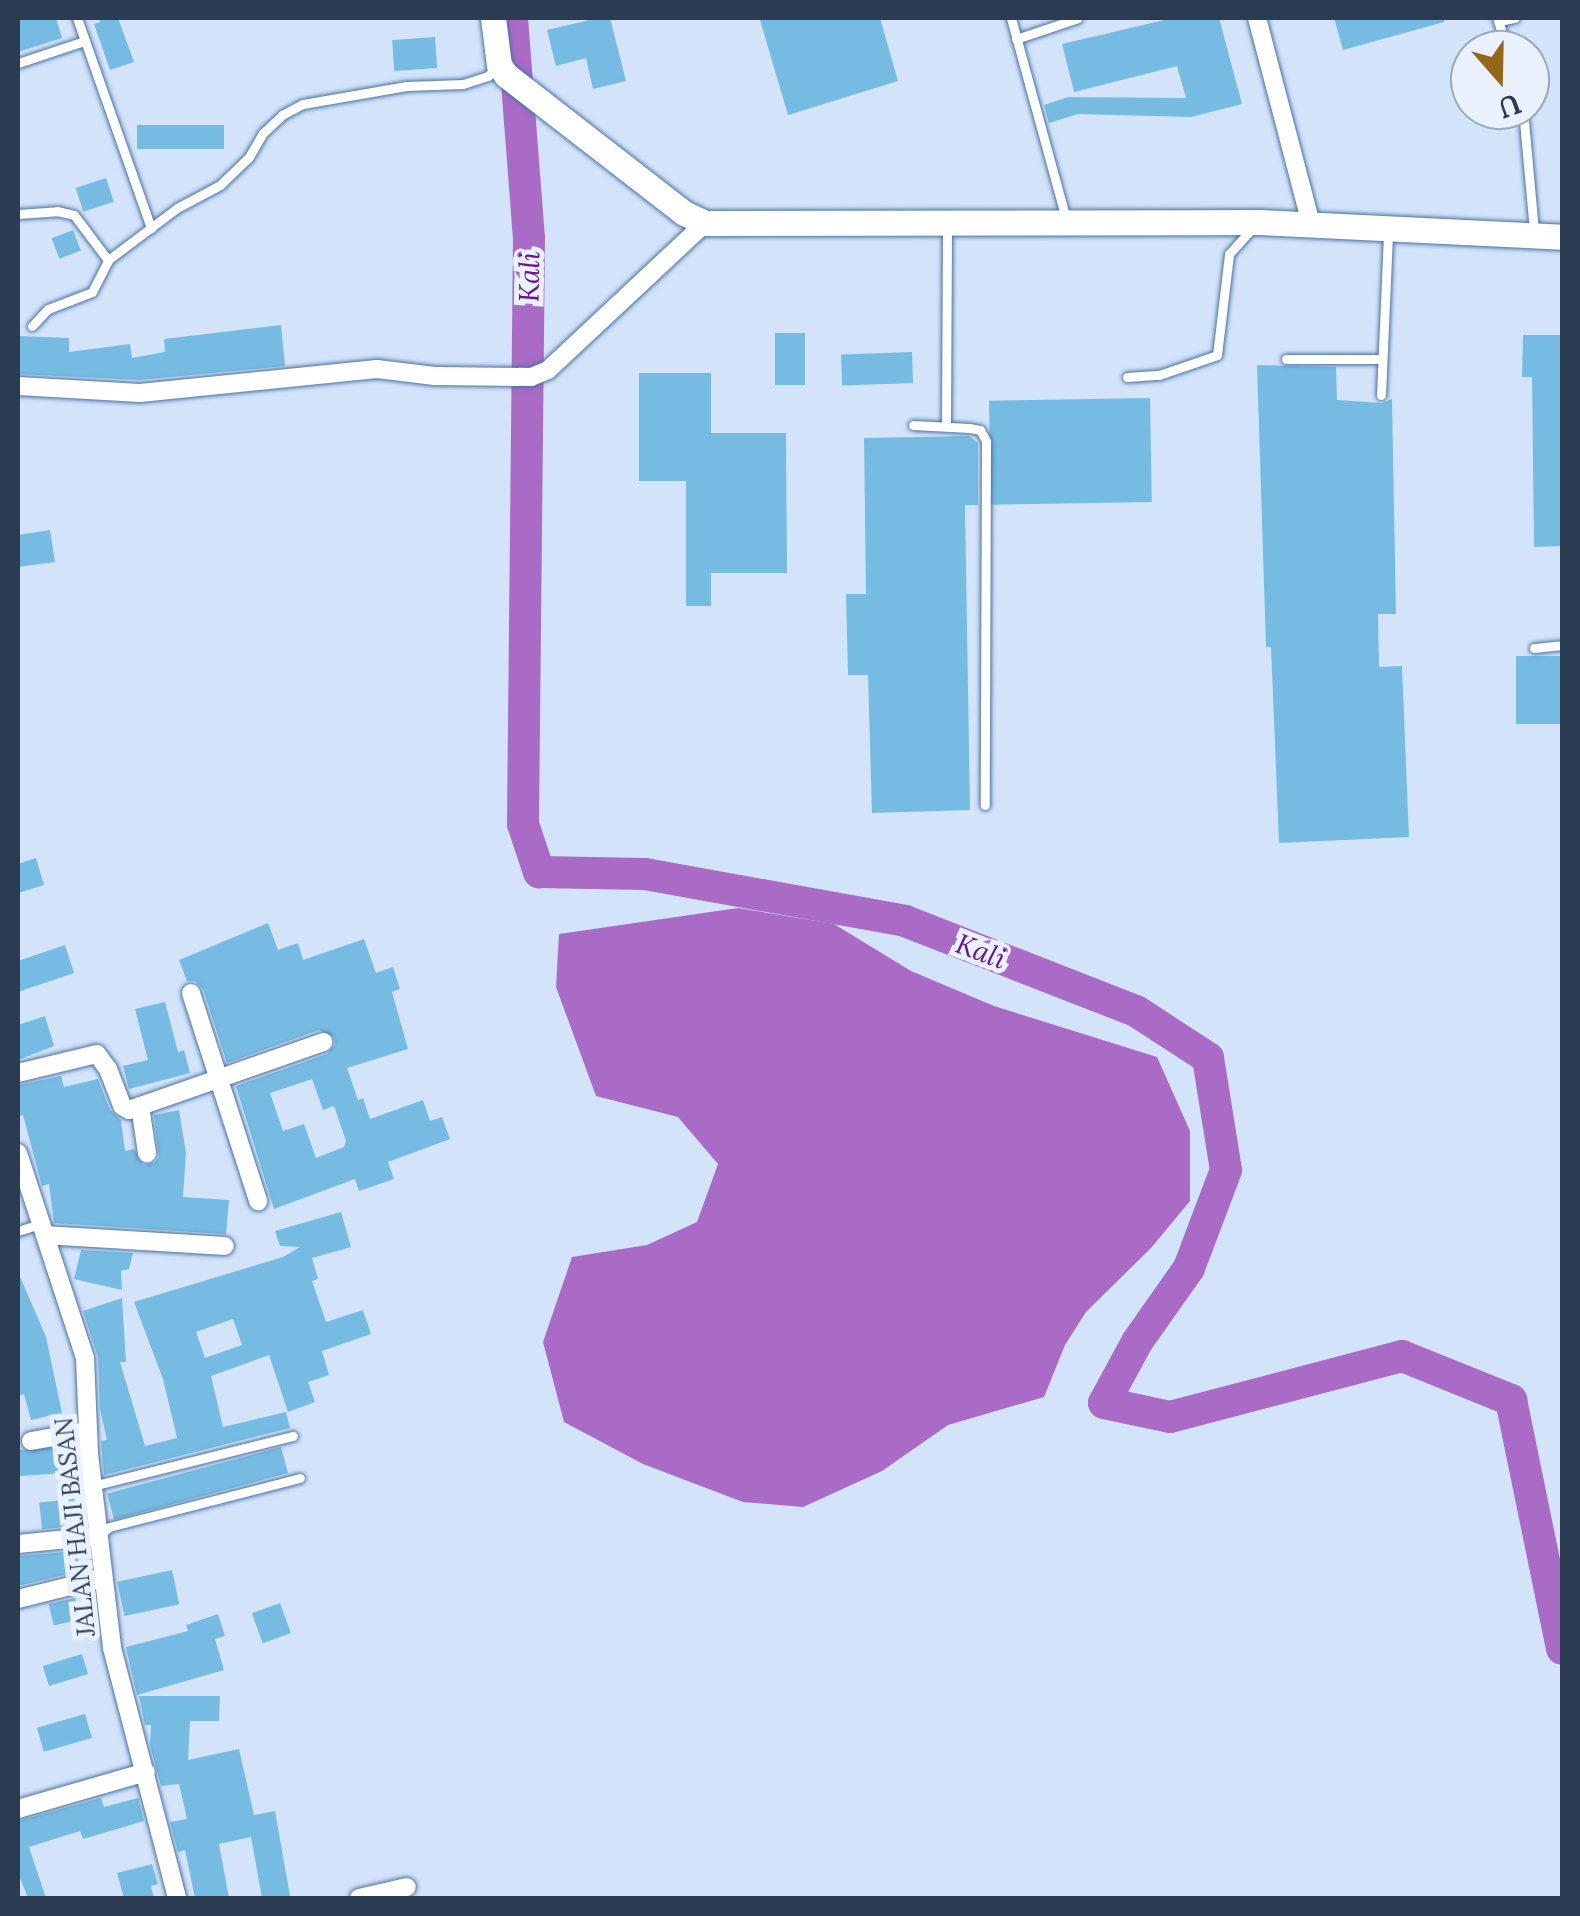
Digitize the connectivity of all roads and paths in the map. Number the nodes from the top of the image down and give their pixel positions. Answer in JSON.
{"nodes":[{"id":1,"x":77,"y":18,"type":"edge"},
{"id":2,"x":493,"y":18,"type":"edge"},
{"id":3,"x":1010,"y":18,"type":"edge"},
{"id":4,"x":1078,"y":18,"type":"edge"},
{"id":5,"x":1257,"y":18,"type":"edge"},
{"id":6,"x":1515,"y":18,"type":"edge"},
{"id":7,"x":1498,"y":20,"type":"edge"},
{"id":8,"x":1016,"y":39,"type":"junction"},
{"id":9,"x":84,"y":41,"type":"junction"},
{"id":10,"x":18,"y":63,"type":"edge"},
{"id":11,"x":502,"y":70,"type":"junction"},
{"id":12,"x":1528,"y":130,"type":"edge"},
{"id":13,"x":18,"y":214,"type":"edge"},
{"id":14,"x":1066,"y":222,"type":"junction"},
{"id":15,"x":1259,"y":222,"type":"junction"},
{"id":16,"x":705,"y":223,"type":"junction"},
{"id":17,"x":947,"y":225,"type":"junction"},
{"id":18,"x":1312,"y":227,"type":"junction"},
{"id":19,"x":151,"y":228,"type":"junction"},
{"id":20,"x":1388,"y":230,"type":"junction"},
{"id":21,"x":1555,"y":236,"type":"edge"},
{"id":22,"x":108,"y":260,"type":"junction"},
{"id":23,"x":32,"y":326,"type":"dead end"},
{"id":24,"x":1382,"y":358,"type":"junction"},
{"id":25,"x":1286,"y":359,"type":"dead end"},
{"id":26,"x":1127,"y":377,"type":"dead end"},
{"id":27,"x":18,"y":386,"type":"edge"},
{"id":28,"x":1382,"y":395,"type":"dead end"},
{"id":29,"x":946,"y":424,"type":"junction"},
{"id":30,"x":913,"y":425,"type":"dead end"},
{"id":31,"x":1562,"y":645,"type":"edge"},
{"id":32,"x":1534,"y":648,"type":"dead end"},
{"id":33,"x":986,"y":804,"type":"dead end"},
{"id":34,"x":191,"y":993,"type":"dead end"},
{"id":35,"x":323,"y":1042,"type":"dead end"},
{"id":36,"x":18,"y":1073,"type":"edge"},
{"id":37,"x":218,"y":1077,"type":"junction"},
{"id":38,"x":140,"y":1106,"type":"junction"},
{"id":39,"x":18,"y":1152,"type":"edge"},
{"id":40,"x":147,"y":1153,"type":"dead end"},
{"id":41,"x":258,"y":1201,"type":"dead end"},
{"id":42,"x":44,"y":1229,"type":"junction"},
{"id":43,"x":18,"y":1231,"type":"edge"},
{"id":44,"x":225,"y":1246,"type":"dead end"},
{"id":45,"x":88,"y":1431,"type":"junction"},
{"id":46,"x":293,"y":1436,"type":"dead end"},
{"id":47,"x":30,"y":1441,"type":"dead end"},
{"id":48,"x":300,"y":1478,"type":"dead end"},
{"id":49,"x":92,"y":1486,"type":"junction"},
{"id":50,"x":98,"y":1536,"type":"junction"},
{"id":51,"x":18,"y":1544,"type":"edge"},
{"id":52,"x":102,"y":1578,"type":"junction"},
{"id":53,"x":18,"y":1599,"type":"edge"},
{"id":54,"x":146,"y":1772,"type":"junction"},
{"id":55,"x":18,"y":1809,"type":"edge"},
{"id":56,"x":407,"y":1888,"type":"dead end"},
{"id":57,"x":178,"y":1898,"type":"edge"},
{"id":58,"x":359,"y":1898,"type":"edge"}],
"edges":[{"from":1,"to":9,"type":"lane"},
{"from":2,"to":11,"type":"street"},
{"from":3,"to":8,"type":"lane"},
{"from":4,"to":8,"type":"lane"},
{"from":5,"to":18,"type":"street"},
{"from":6,"to":7,"type":"lane"},
{"from":8,"to":14,"type":"lane"},
{"from":9,"to":10,"type":"lane"},
{"from":9,"to":19,"type":"lane"},
{"from":11,"to":16,"type":"street"},
{"from":11,"to":19,"type":"lane"},
{"from":12,"to":21,"type":"lane"},
{"from":13,"to":22,"type":"lane"},
{"from":14,"to":15,"type":"street"},
{"from":14,"to":17,"type":"street"},
{"from":15,"to":18,"type":"street"},
{"from":15,"to":26,"type":"lane"},
{"from":16,"to":17,"type":"street"},
{"from":16,"to":27,"type":"street"},
{"from":17,"to":29,"type":"lane"},
{"from":18,"to":20,"type":"street"},
{"from":19,"to":22,"type":"lane"},
{"from":20,"to":21,"type":"street"},
{"from":20,"to":24,"type":"lane"},
{"from":22,"to":23,"type":"lane"},
{"from":24,"to":25,"type":"lane"},
{"from":24,"to":28,"type":"lane"},
{"from":29,"to":30,"type":"lane"},
{"from":29,"to":33,"type":"lane"},
{"from":31,"to":32,"type":"lane"},
{"from":34,"to":37,"type":"street"},
{"from":35,"to":37,"type":"street"},
{"from":36,"to":38,"type":"street"},
{"from":37,"to":38,"type":"street"},
{"from":37,"to":41,"type":"street"},
{"from":38,"to":40,"type":"street"},
{"from":39,"to":42,"type":"street","name":"JALAN HAJI BASAN"},
{"from":42,"to":43,"type":"lane"},
{"from":42,"to":44,"type":"street"},
{"from":42,"to":45,"type":"street","name":"JALAN HAJI BASAN"},
{"from":45,"to":47,"type":"street"},
{"from":45,"to":49,"type":"street","name":"JALAN HAJI BASAN"},
{"from":46,"to":49,"type":"lane"},
{"from":48,"to":50,"type":"lane"},
{"from":49,"to":50,"type":"street","name":"JALAN HAJI BASAN"},
{"from":50,"to":51,"type":"street"},
{"from":50,"to":52,"type":"street","name":"JALAN HAJI BASAN"},
{"from":52,"to":53,"type":"street"},
{"from":52,"to":54,"type":"street","name":"JALAN HAJI BASAN"},
{"from":54,"to":55,"type":"street"},
{"from":54,"to":57,"type":"street","name":"JALAN HAJI BASAN"},
{"from":56,"to":58,"type":"street"}]}
